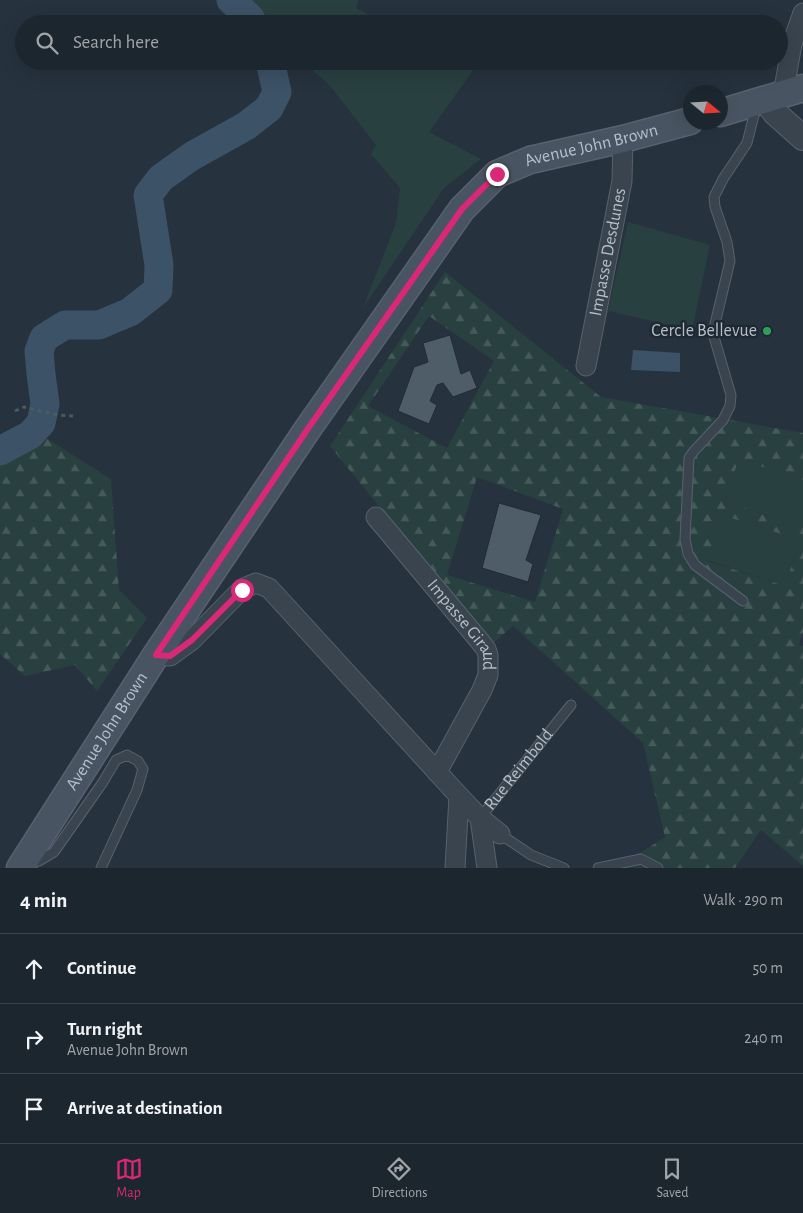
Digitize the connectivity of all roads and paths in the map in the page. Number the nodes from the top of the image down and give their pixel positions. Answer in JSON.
{"nodes":[{"id":1,"x":803,"y":13,"type":"edge"},
{"id":2,"x":788,"y":58,"type":"edge"},
{"id":3,"x":784,"y":70,"type":"edge"},
{"id":4,"x":777,"y":96,"type":"edge"},
{"id":5,"x":728,"y":111,"type":"edge"},
{"id":6,"x":683,"y":123,"type":"edge"},
{"id":7,"x":623,"y":138,"type":"junction"},
{"id":8,"x":803,"y":138,"type":"edge"},
{"id":9,"x":586,"y":366,"type":"dead end"},
{"id":10,"x":14,"y":411,"type":"dead end"},
{"id":11,"x":74,"y":416,"type":"dead end"},
{"id":12,"x":376,"y":517,"type":"dead end"},
{"id":13,"x":743,"y":601,"type":"dead end"},
{"id":14,"x":156,"y":655,"type":"junction"},
{"id":15,"x":571,"y":705,"type":"dead end"},
{"id":16,"x":437,"y":772,"type":"junction"},
{"id":17,"x":459,"y":796,"type":"junction"},
{"id":18,"x":480,"y":818,"type":"junction"},
{"id":19,"x":500,"y":834,"type":"joint"},
{"id":20,"x":21,"y":866,"type":"edge"},
{"id":21,"x":101,"y":868,"type":"edge"},
{"id":22,"x":455,"y":868,"type":"edge"},
{"id":23,"x":486,"y":868,"type":"edge"},
{"id":24,"x":564,"y":868,"type":"edge"},
{"id":25,"x":598,"y":868,"type":"edge"},
{"id":26,"x":658,"y":868,"type":"edge"}],
"edges":[{"from":1,"to":2,"type":"street"},
{"from":3,"to":4,"type":"street"},
{"from":4,"to":5,"type":"main road"},
{"from":4,"to":8,"type":"street"},
{"from":4,"to":13,"type":"lane"},
{"from":6,"to":7,"type":"main road","name":"Avenue John Brown"},
{"from":7,"to":9,"type":"street","name":"Impasse Desdunes"},
{"from":7,"to":14,"type":"main road","name":"Avenue John Brown"},
{"from":10,"to":11,"type":"path"},
{"from":12,"to":16,"type":"street","name":"Impasse Giraud"},
{"from":14,"to":16,"type":"street"},
{"from":14,"to":20,"type":"main road","name":"Avenue John Brown"},
{"from":15,"to":18,"type":"lane","name":"Rue Reimbold"},
{"from":16,"to":17,"type":"street"},
{"from":17,"to":18,"type":"street"},
{"from":17,"to":22,"type":"street"},
{"from":18,"to":19,"type":"street"},
{"from":18,"to":23,"type":"street","name":"Rue Reimbold"},
{"from":19,"to":24,"type":"lane"},
{"from":20,"to":21,"type":"lane"},
{"from":25,"to":26,"type":"lane"}]}
